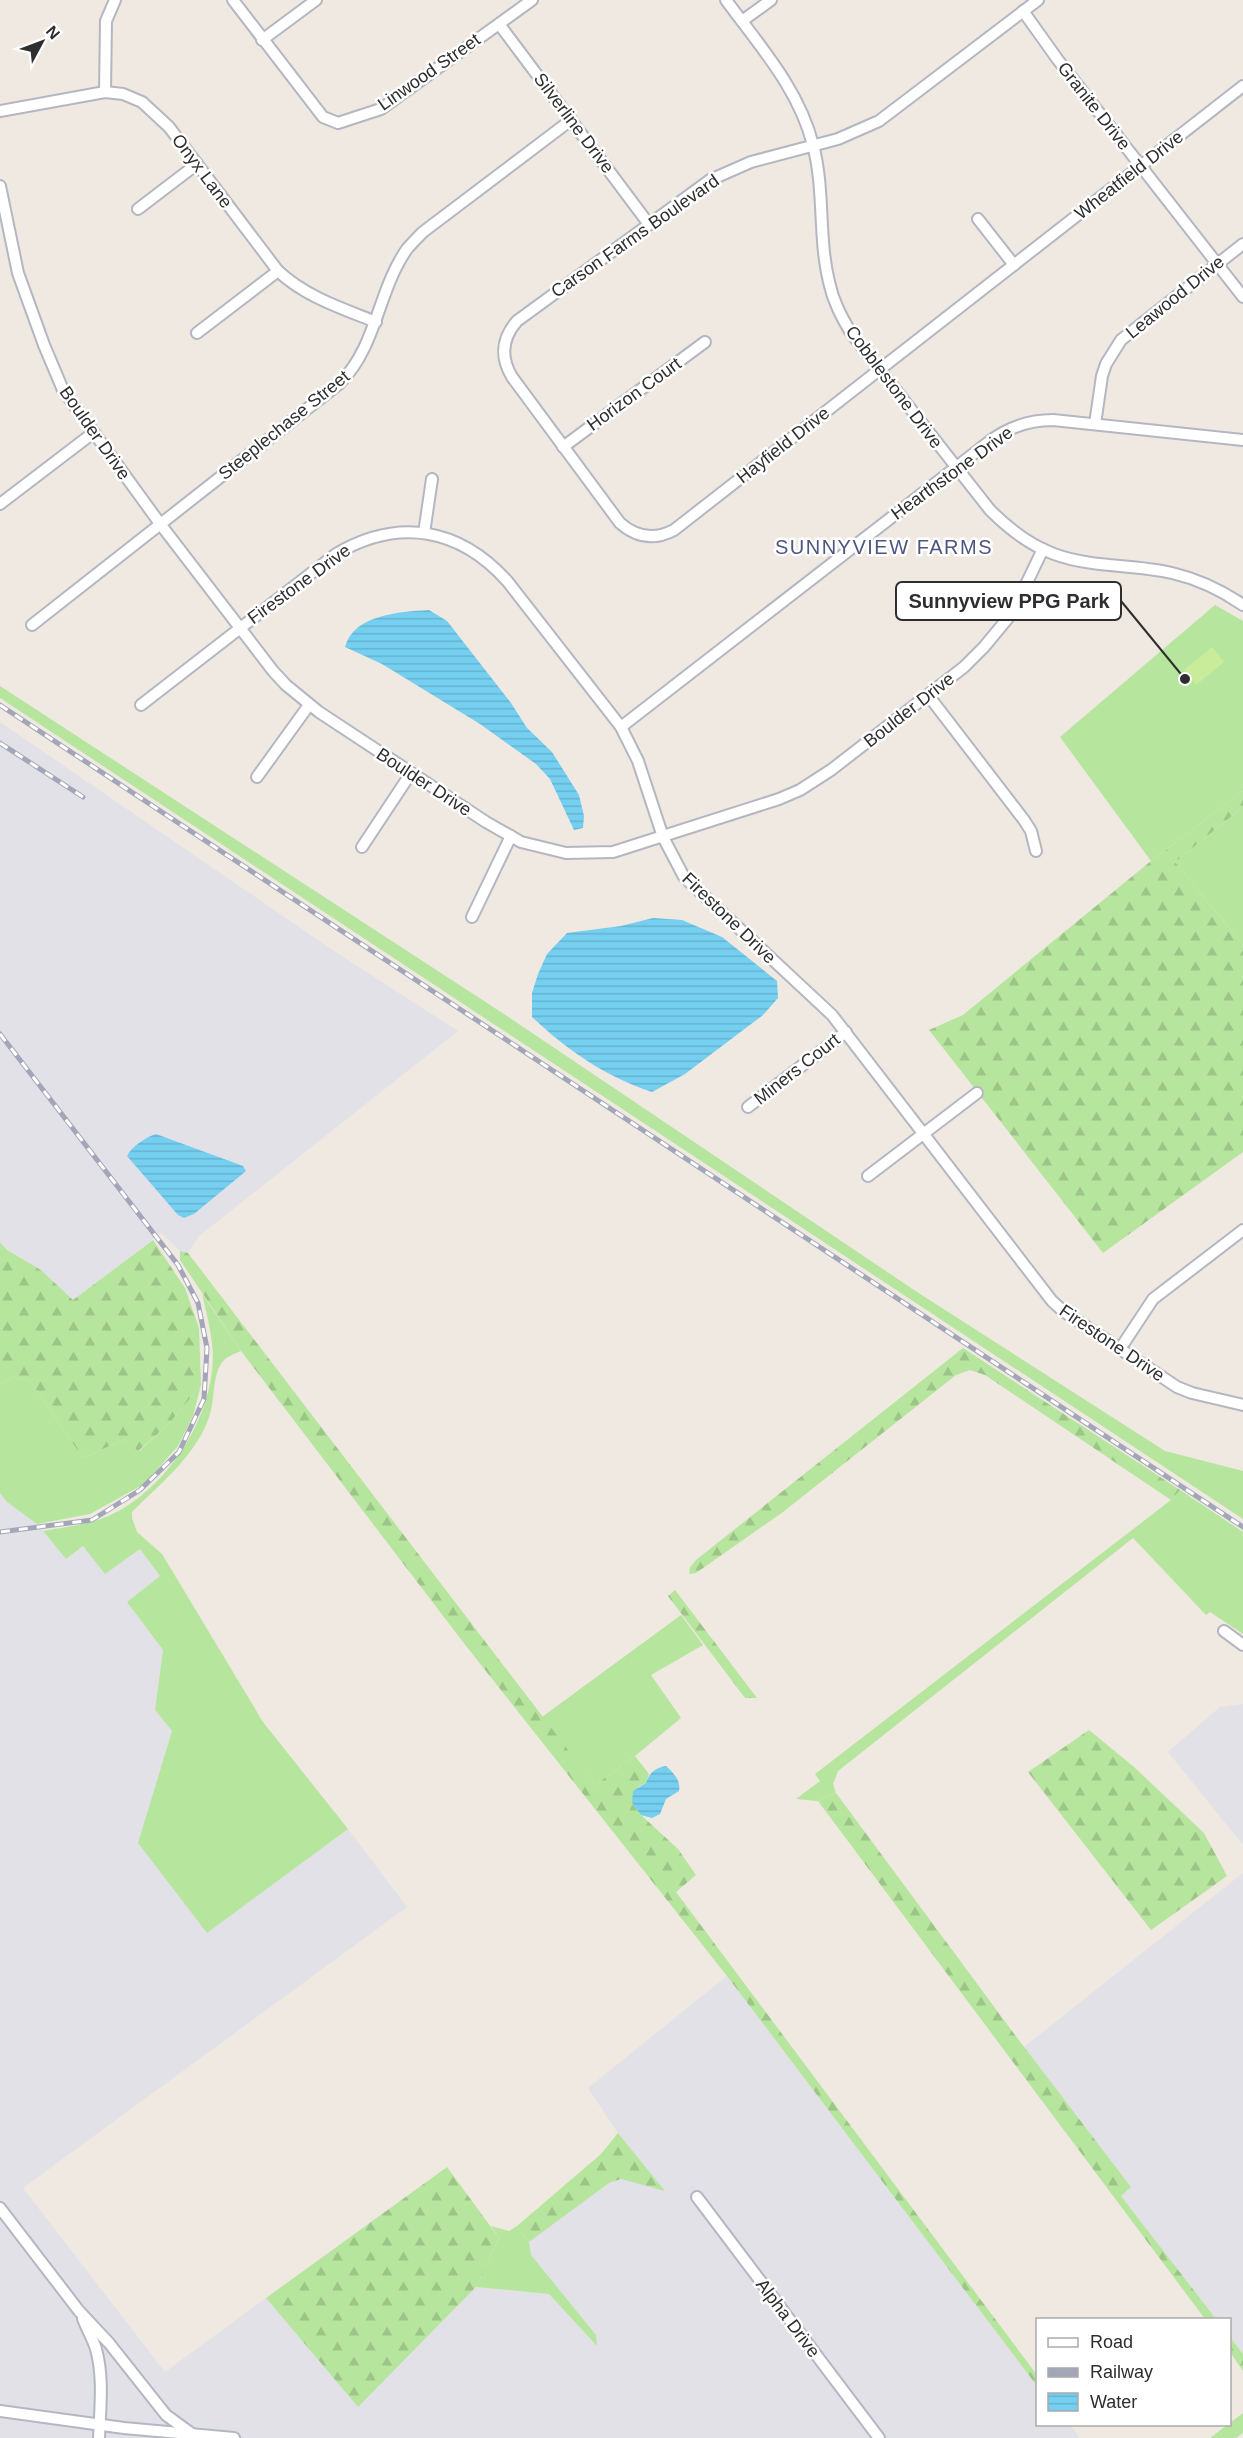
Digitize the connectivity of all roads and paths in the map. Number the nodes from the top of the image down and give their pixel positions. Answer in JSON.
{"nodes":[{"id":1,"x":115,"y":0,"type":"edge"},
{"id":2,"x":233,"y":0,"type":"edge"},
{"id":3,"x":316,"y":0,"type":"edge"},
{"id":4,"x":532,"y":0,"type":"edge"},
{"id":5,"x":726,"y":0,"type":"edge"},
{"id":6,"x":771,"y":0,"type":"edge"},
{"id":7,"x":1038,"y":0,"type":"edge"},
{"id":8,"x":1023,"y":11,"type":"junction"},
{"id":9,"x":742,"y":21,"type":"junction"},
{"id":10,"x":499,"y":24,"type":"junction"},
{"id":11,"x":262,"y":40,"type":"junction"},
{"id":12,"x":1243,"y":86,"type":"edge"},
{"id":13,"x":105,"y":92,"type":"junction"},
{"id":14,"x":0,"y":111,"type":"edge"},
{"id":15,"x":571,"y":120,"type":"junction"},
{"id":16,"x":813,"y":146,"type":"junction"},
{"id":17,"x":197,"y":164,"type":"junction"},
{"id":18,"x":1141,"y":165,"type":"junction"},
{"id":19,"x":0,"y":186,"type":"edge"},
{"id":20,"x":138,"y":209,"type":"dead end"},
{"id":21,"x":978,"y":219,"type":"dead end"},
{"id":22,"x":648,"y":223,"type":"junction"},
{"id":23,"x":1243,"y":244,"type":"edge"},
{"id":24,"x":1217,"y":264,"type":"junction"},
{"id":25,"x":1014,"y":265,"type":"junction"},
{"id":26,"x":278,"y":271,"type":"junction"},
{"id":27,"x":1243,"y":297,"type":"edge"},
{"id":28,"x":376,"y":322,"type":"junction"},
{"id":29,"x":197,"y":333,"type":"dead end"},
{"id":30,"x":705,"y":342,"type":"dead end"},
{"id":31,"x":879,"y":370,"type":"junction"},
{"id":32,"x":1095,"y":424,"type":"junction"},
{"id":33,"x":93,"y":433,"type":"junction"},
{"id":34,"x":1243,"y":440,"type":"edge"},
{"id":35,"x":563,"y":447,"type":"junction"},
{"id":36,"x":956,"y":467,"type":"junction"},
{"id":37,"x":432,"y":479,"type":"dead end"},
{"id":38,"x":0,"y":504,"type":"edge"},
{"id":39,"x":160,"y":525,"type":"junction"},
{"id":40,"x":424,"y":533,"type":"junction"},
{"id":41,"x":1043,"y":549,"type":"junction"},
{"id":42,"x":1243,"y":605,"type":"edge"},
{"id":43,"x":32,"y":625,"type":"dead end"},
{"id":44,"x":239,"y":628,"type":"junction"},
{"id":45,"x":928,"y":695,"type":"junction"},
{"id":46,"x":141,"y":705,"type":"dead end"},
{"id":47,"x":309,"y":705,"type":"junction"},
{"id":48,"x":621,"y":728,"type":"junction"},
{"id":49,"x":411,"y":773,"type":"junction"},
{"id":50,"x":257,"y":777,"type":"dead end"},
{"id":51,"x":511,"y":836,"type":"junction"},
{"id":52,"x":663,"y":837,"type":"junction"},
{"id":53,"x":362,"y":847,"type":"dead end"},
{"id":54,"x":1036,"y":851,"type":"dead end"},
{"id":55,"x":472,"y":917,"type":"dead end"},
{"id":56,"x":846,"y":1032,"type":"junction"},
{"id":57,"x":976,"y":1093,"type":"dead end"},
{"id":58,"x":748,"y":1107,"type":"dead end"},
{"id":59,"x":924,"y":1134,"type":"junction"},
{"id":60,"x":868,"y":1176,"type":"dead end"},
{"id":61,"x":1243,"y":1230,"type":"edge"},
{"id":62,"x":1119,"y":1349,"type":"junction"},
{"id":63,"x":1243,"y":1405,"type":"edge"},
{"id":64,"x":1224,"y":1631,"type":"dead end"},
{"id":65,"x":1243,"y":1644,"type":"edge"},
{"id":66,"x":697,"y":2197,"type":"dead end"},
{"id":67,"x":0,"y":2208,"type":"edge"},
{"id":68,"x":79,"y":2311,"type":"junction"},
{"id":69,"x":0,"y":2411,"type":"edge"},
{"id":70,"x":99,"y":2424,"type":"junction"},
{"id":71,"x":192,"y":2434,"type":"junction"},
{"id":72,"x":99,"y":2438,"type":"edge"},
{"id":73,"x":234,"y":2438,"type":"edge"},
{"id":74,"x":879,"y":2438,"type":"edge"}],
"edges":[{"from":1,"to":13,"type":"street"},
{"from":2,"to":11,"type":"street","name":"Linwood Street"},
{"from":3,"to":11,"type":"street"},
{"from":4,"to":10,"type":"street","name":"Linwood Street"},
{"from":5,"to":9,"type":"street","name":"Cobblestone Drive"},
{"from":6,"to":9,"type":"street"},
{"from":7,"to":8,"type":"street","name":"Carson Farms Boulevard"},
{"from":8,"to":16,"type":"street","name":"Carson Farms Boulevard"},
{"from":8,"to":18,"type":"street","name":"Granite Drive"},
{"from":9,"to":16,"type":"street","name":"Cobblestone Drive"},
{"from":10,"to":11,"type":"street","name":"Linwood Street"},
{"from":10,"to":15,"type":"street","name":"Silverline Drive"},
{"from":12,"to":18,"type":"street","name":"Wheatfield Drive"},
{"from":13,"to":14,"type":"street","name":"Onyx Lane"},
{"from":13,"to":17,"type":"street","name":"Onyx Lane"},
{"from":15,"to":22,"type":"street","name":"Silverline Drive"},
{"from":15,"to":28,"type":"street","name":"Steeplechase Street"},
{"from":16,"to":22,"type":"street","name":"Carson Farms Boulevard"},
{"from":16,"to":31,"type":"street","name":"Cobblestone Drive"},
{"from":17,"to":20,"type":"street"},
{"from":17,"to":26,"type":"street","name":"Onyx Lane"},
{"from":18,"to":24,"type":"street","name":"Granite Drive"},
{"from":18,"to":25,"type":"street","name":"Wheatfield Drive"},
{"from":19,"to":33,"type":"street","name":"Boulder Drive"},
{"from":21,"to":25,"type":"street"},
{"from":22,"to":35,"type":"street","name":"Carson Farms Boulevard"},
{"from":23,"to":24,"type":"street","name":"Leawood Drive"},
{"from":24,"to":27,"type":"street","name":"Granite Drive"},
{"from":24,"to":32,"type":"street","name":"Leawood Drive"},
{"from":25,"to":31,"type":"street","name":"Hayfield Drive"},
{"from":26,"to":28,"type":"street","name":"Onyx Lane"},
{"from":26,"to":29,"type":"street"},
{"from":28,"to":39,"type":"street","name":"Steeplechase Street"},
{"from":30,"to":35,"type":"street","name":"Horizon Court"},
{"from":31,"to":35,"type":"street","name":"Hayfield Drive"},
{"from":31,"to":36,"type":"street","name":"Cobblestone Drive"},
{"from":32,"to":34,"type":"street","name":"Hearthstone Drive"},
{"from":32,"to":36,"type":"street","name":"Hearthstone Drive"},
{"from":33,"to":38,"type":"street"},
{"from":33,"to":39,"type":"street","name":"Boulder Drive"},
{"from":36,"to":41,"type":"street","name":"Cobblestone Drive"},
{"from":36,"to":48,"type":"street","name":"Hearthstone Drive"},
{"from":37,"to":40,"type":"street"},
{"from":39,"to":43,"type":"street","name":"Steeplechase Street"},
{"from":39,"to":44,"type":"street","name":"Boulder Drive"},
{"from":40,"to":44,"type":"street","name":"Firestone Drive"},
{"from":40,"to":48,"type":"street","name":"Firestone Drive"},
{"from":41,"to":42,"type":"street","name":"Cobblestone Drive"},
{"from":41,"to":45,"type":"street","name":"Boulder Drive"},
{"from":44,"to":46,"type":"street","name":"Firestone Drive"},
{"from":44,"to":47,"type":"street","name":"Boulder Drive"},
{"from":45,"to":52,"type":"street","name":"Boulder Drive"},
{"from":45,"to":54,"type":"street"},
{"from":47,"to":49,"type":"street","name":"Boulder Drive"},
{"from":47,"to":50,"type":"street"},
{"from":48,"to":52,"type":"street","name":"Firestone Drive"},
{"from":49,"to":51,"type":"street","name":"Boulder Drive"},
{"from":49,"to":53,"type":"street"},
{"from":51,"to":52,"type":"street","name":"Boulder Drive"},
{"from":51,"to":55,"type":"street"},
{"from":52,"to":56,"type":"street","name":"Firestone Drive"},
{"from":56,"to":58,"type":"street","name":"Miners Court"},
{"from":56,"to":59,"type":"street","name":"Firestone Drive"},
{"from":57,"to":59,"type":"street"},
{"from":59,"to":60,"type":"street"},
{"from":59,"to":62,"type":"street","name":"Firestone Drive"},
{"from":61,"to":62,"type":"street"},
{"from":62,"to":63,"type":"street","name":"Firestone Drive"},
{"from":64,"to":65,"type":"street"},
{"from":66,"to":74,"type":"street","name":"Alpha Drive"},
{"from":67,"to":68,"type":"street"},
{"from":68,"to":70,"type":"street"},
{"from":68,"to":71,"type":"street"},
{"from":69,"to":70,"type":"street"},
{"from":70,"to":71,"type":"street"},
{"from":70,"to":72,"type":"street"},
{"from":71,"to":73,"type":"street"}]}
